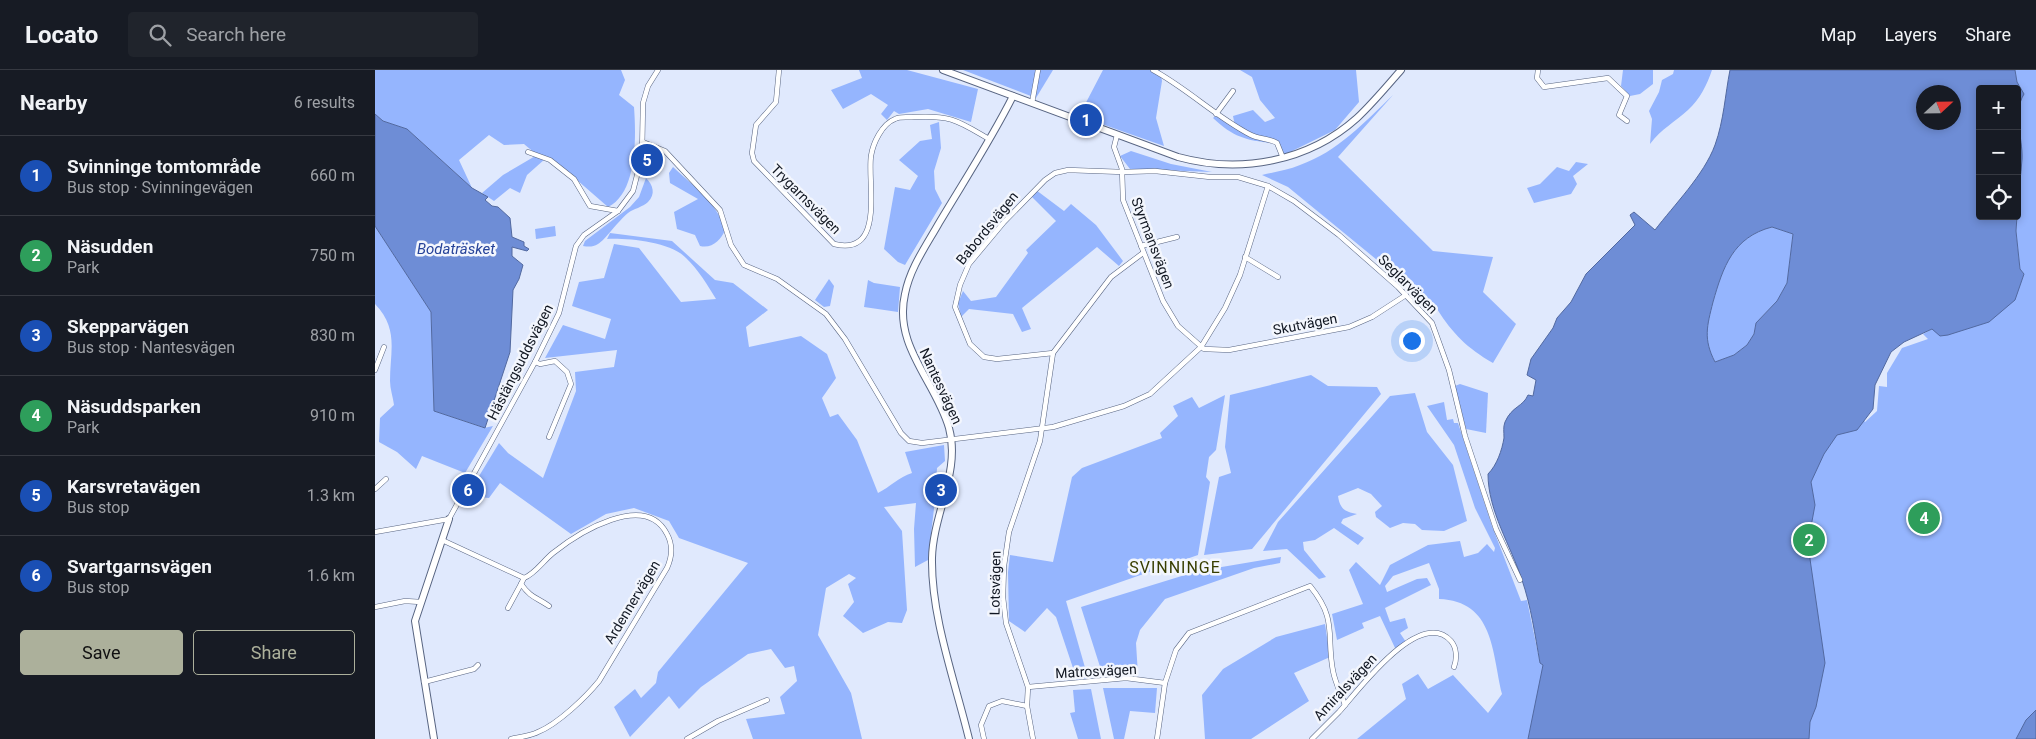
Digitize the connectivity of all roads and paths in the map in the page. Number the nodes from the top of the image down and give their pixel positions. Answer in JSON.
{"nodes":[{"id":1,"x":658,"y":70,"type":"edge"},
{"id":2,"x":779,"y":70,"type":"edge"},
{"id":3,"x":943,"y":70,"type":"edge"},
{"id":4,"x":1038,"y":70,"type":"edge"},
{"id":5,"x":1153,"y":70,"type":"edge"},
{"id":6,"x":1401,"y":70,"type":"edge"},
{"id":7,"x":1538,"y":70,"type":"edge"},
{"id":8,"x":1233,"y":90,"type":"dead end"},
{"id":9,"x":1013,"y":96,"type":"junction"},
{"id":10,"x":1031,"y":103,"type":"junction"},
{"id":11,"x":1216,"y":114,"type":"junction"},
{"id":12,"x":1627,"y":121,"type":"dead end"},
{"id":13,"x":1117,"y":135,"type":"junction"},
{"id":14,"x":989,"y":139,"type":"junction"},
{"id":15,"x":643,"y":142,"type":"junction"},
{"id":16,"x":527,"y":152,"type":"dead end"},
{"id":17,"x":1283,"y":158,"type":"junction"},
{"id":18,"x":1123,"y":172,"type":"junction"},
{"id":19,"x":1268,"y":186,"type":"junction"},
{"id":20,"x":618,"y":211,"type":"junction"},
{"id":21,"x":1177,"y":237,"type":"dead end"},
{"id":22,"x":1141,"y":246,"type":"junction"},
{"id":23,"x":1143,"y":253,"type":"junction"},
{"id":24,"x":1245,"y":257,"type":"junction"},
{"id":25,"x":1278,"y":277,"type":"dead end"},
{"id":26,"x":1406,"y":295,"type":"junction"},
{"id":27,"x":384,"y":347,"type":"dead end"},
{"id":28,"x":1201,"y":347,"type":"junction"},
{"id":29,"x":1053,"y":353,"type":"junction"},
{"id":30,"x":535,"y":362,"type":"junction"},
{"id":31,"x":375,"y":370,"type":"edge"},
{"id":32,"x":1043,"y":428,"type":"junction"},
{"id":33,"x":549,"y":437,"type":"dead end"},
{"id":34,"x":951,"y":441,"type":"junction"},
{"id":35,"x":386,"y":479,"type":"dead end"},
{"id":36,"x":375,"y":489,"type":"edge"},
{"id":37,"x":449,"y":519,"type":"junction"},
{"id":38,"x":375,"y":532,"type":"edge"},
{"id":39,"x":442,"y":540,"type":"junction"},
{"id":40,"x":523,"y":578,"type":"junction"},
{"id":41,"x":1520,"y":580,"type":"dead end"},
{"id":42,"x":521,"y":584,"type":"junction"},
{"id":43,"x":421,"y":602,"type":"junction"},
{"id":44,"x":549,"y":606,"type":"dead end"},
{"id":45,"x":375,"y":607,"type":"edge"},
{"id":46,"x":508,"y":608,"type":"dead end"},
{"id":47,"x":478,"y":665,"type":"dead end"},
{"id":48,"x":1454,"y":667,"type":"dead end"},
{"id":49,"x":424,"y":682,"type":"junction"},
{"id":50,"x":1165,"y":683,"type":"junction"},
{"id":51,"x":1028,"y":687,"type":"junction"},
{"id":52,"x":767,"y":700,"type":"dead end"},
{"id":53,"x":1345,"y":704,"type":"junction"},
{"id":54,"x":1027,"y":706,"type":"junction"},
{"id":55,"x":434,"y":739,"type":"edge"},
{"id":56,"x":511,"y":739,"type":"edge"},
{"id":57,"x":687,"y":739,"type":"edge"},
{"id":58,"x":969,"y":739,"type":"edge"},
{"id":59,"x":984,"y":739,"type":"edge"},
{"id":60,"x":1033,"y":739,"type":"edge"},
{"id":61,"x":1157,"y":739,"type":"edge"},
{"id":62,"x":1312,"y":739,"type":"edge"}],
"edges":[{"from":1,"to":15,"type":"street","name":"Hästängsuddsvägen"},
{"from":2,"to":14,"type":"street","name":"Trygarnsvägen"},
{"from":3,"to":9,"type":"street"},
{"from":4,"to":10,"type":"street"},
{"from":5,"to":11,"type":"street"},
{"from":6,"to":17,"type":"street"},
{"from":7,"to":12,"type":"street"},
{"from":8,"to":11,"type":"street"},
{"from":9,"to":10,"type":"street"},
{"from":9,"to":14,"type":"street","name":"Nantesvägen"},
{"from":10,"to":13,"type":"street"},
{"from":11,"to":17,"type":"street"},
{"from":13,"to":17,"type":"street"},
{"from":13,"to":18,"type":"street","name":"Styrmansvägen"},
{"from":14,"to":34,"type":"street","name":"Nantesvägen"},
{"from":15,"to":20,"type":"street","name":"Hästängsuddsvägen"},
{"from":15,"to":34,"type":"street"},
{"from":16,"to":20,"type":"street"},
{"from":18,"to":19,"type":"street","name":"Seglarvägen"},
{"from":18,"to":22,"type":"street","name":"Styrmansvägen"},
{"from":18,"to":29,"type":"street","name":"Babordsvägen"},
{"from":19,"to":24,"type":"street"},
{"from":19,"to":26,"type":"street","name":"Seglarvägen"},
{"from":20,"to":30,"type":"street","name":"Hästängsuddsvägen"},
{"from":21,"to":22,"type":"street"},
{"from":22,"to":23,"type":"street","name":"Styrmansvägen"},
{"from":23,"to":28,"type":"street","name":"Styrmansvägen"},
{"from":23,"to":29,"type":"street"},
{"from":24,"to":25,"type":"street"},
{"from":24,"to":28,"type":"street"},
{"from":26,"to":28,"type":"street","name":"Skutvägen"},
{"from":26,"to":41,"type":"street","name":"Seglarvägen"},
{"from":27,"to":31,"type":"street"},
{"from":28,"to":32,"type":"street"},
{"from":29,"to":32,"type":"street","name":"Lotsvägen"},
{"from":30,"to":33,"type":"street"},
{"from":30,"to":37,"type":"street","name":"Hästängsuddsvägen"},
{"from":32,"to":34,"type":"street"},
{"from":32,"to":51,"type":"street","name":"Lotsvägen"},
{"from":34,"to":58,"type":"street","name":"Nantesvägen"},
{"from":35,"to":36,"type":"street"},
{"from":37,"to":38,"type":"street"},
{"from":37,"to":39,"type":"street"},
{"from":39,"to":40,"type":"street"},
{"from":39,"to":43,"type":"street"},
{"from":40,"to":42,"type":"street"},
{"from":40,"to":56,"type":"street","name":"Ardennervägen"},
{"from":42,"to":44,"type":"street"},
{"from":42,"to":46,"type":"street"},
{"from":43,"to":45,"type":"street"},
{"from":43,"to":49,"type":"street"},
{"from":47,"to":49,"type":"street"},
{"from":48,"to":53,"type":"street","name":"Amiralsvägen"},
{"from":49,"to":55,"type":"street"},
{"from":50,"to":51,"type":"street","name":"Matrosvägen"},
{"from":50,"to":53,"type":"street"},
{"from":50,"to":61,"type":"street"},
{"from":51,"to":54,"type":"street","name":"Lotsvägen"},
{"from":52,"to":57,"type":"street"},
{"from":53,"to":62,"type":"street","name":"Amiralsvägen"},
{"from":54,"to":59,"type":"street"},
{"from":54,"to":60,"type":"street","name":"Lotsvägen"}]}
